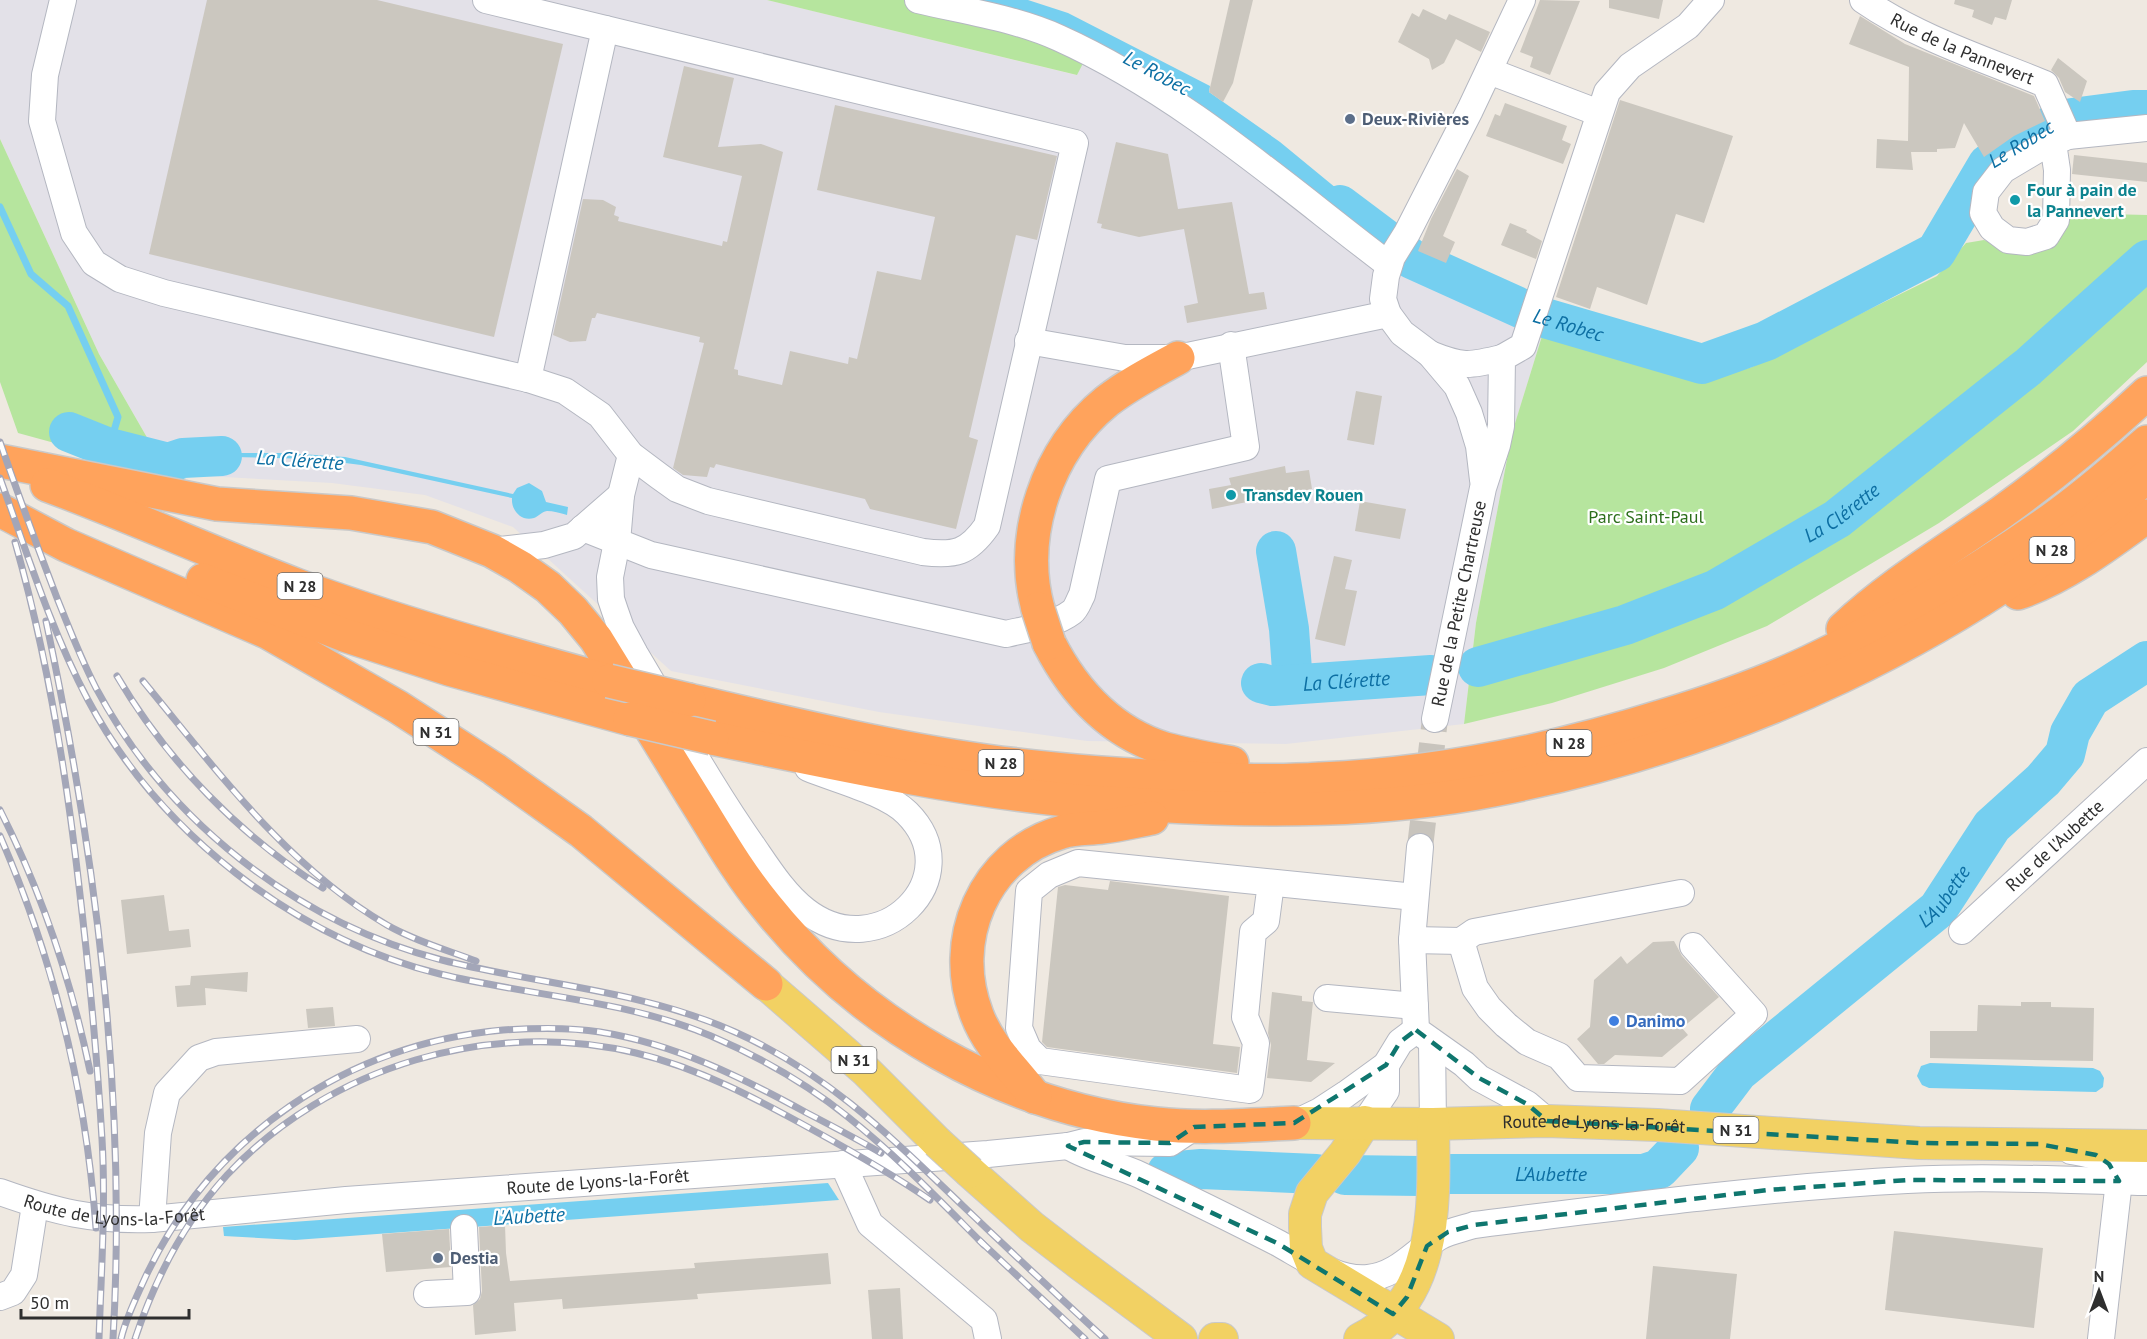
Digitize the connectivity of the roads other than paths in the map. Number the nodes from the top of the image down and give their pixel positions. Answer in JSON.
{"nodes":[{"id":1,"x":63,"y":0,"type":"edge"},
{"id":2,"x":486,"y":0,"type":"edge"},
{"id":3,"x":918,"y":0,"type":"edge"},
{"id":4,"x":1522,"y":0,"type":"edge"},
{"id":5,"x":1711,"y":0,"type":"edge"},
{"id":6,"x":1863,"y":0,"type":"edge"},
{"id":7,"x":605,"y":29,"type":"junction"},
{"id":8,"x":1489,"y":71,"type":"junction"},
{"id":9,"x":1599,"y":113,"type":"junction"},
{"id":10,"x":2147,"y":128,"type":"edge"},
{"id":11,"x":2061,"y":129,"type":"junction"},
{"id":12,"x":1395,"y":254,"type":"junction"},
{"id":13,"x":1388,"y":314,"type":"junction"},
{"id":14,"x":1028,"y":341,"type":"junction"},
{"id":15,"x":1232,"y":345,"type":"junction"},
{"id":16,"x":1430,"y":354,"type":"junction"},
{"id":17,"x":1178,"y":358,"type":"junction"},
{"id":18,"x":1502,"y":358,"type":"junction"},
{"id":19,"x":528,"y":379,"type":"junction"},
{"id":20,"x":2147,"y":393,"type":"edge"},
{"id":21,"x":2147,"y":442,"type":"edge"},
{"id":22,"x":631,"y":454,"type":"junction"},
{"id":23,"x":0,"y":461,"type":"edge"},
{"id":24,"x":0,"y":468,"type":"edge"},
{"id":25,"x":2147,"y":476,"type":"edge"},
{"id":26,"x":1483,"y":488,"type":"junction"},
{"id":27,"x":621,"y":495,"type":"junction"},
{"id":28,"x":0,"y":501,"type":"edge"},
{"id":29,"x":0,"y":510,"type":"edge"},
{"id":30,"x":2147,"y":516,"type":"edge"},
{"id":31,"x":583,"y":528,"type":"junction"},
{"id":32,"x":617,"y":542,"type":"junction"},
{"id":33,"x":492,"y":551,"type":"junction"},
{"id":34,"x":1951,"y":617,"type":"junction"},
{"id":35,"x":1809,"y":662,"type":"junction"},
{"id":36,"x":1435,"y":719,"type":"tunnel mouth"},
{"id":37,"x":752,"y":746,"type":"junction"},
{"id":38,"x":2147,"y":761,"type":"edge"},
{"id":39,"x":1319,"y":780,"type":"junction"},
{"id":40,"x":1204,"y":809,"type":"junction"},
{"id":41,"x":1420,"y":848,"type":"tunnel mouth"},
{"id":42,"x":1271,"y":883,"type":"junction"},
{"id":43,"x":1681,"y":893,"type":"dead end"},
{"id":44,"x":1415,"y":897,"type":"junction"},
{"id":45,"x":1962,"y":931,"type":"dead end"},
{"id":46,"x":1412,"y":940,"type":"junction"},
{"id":47,"x":1461,"y":941,"type":"junction"},
{"id":48,"x":1693,"y":946,"type":"dead end"},
{"id":49,"x":766,"y":984,"type":"joint"},
{"id":50,"x":1327,"y":998,"type":"dead end"},
{"id":51,"x":1421,"y":1026,"type":"junction"},
{"id":52,"x":357,"y":1039,"type":"dead end"},
{"id":53,"x":1386,"y":1065,"type":"junction"},
{"id":54,"x":1036,"y":1098,"type":"junction"},
{"id":55,"x":1547,"y":1121,"type":"junction"},
{"id":56,"x":1365,"y":1122,"type":"junction"},
{"id":57,"x":1294,"y":1123,"type":"junction"},
{"id":58,"x":1433,"y":1124,"type":"junction"},
{"id":59,"x":1194,"y":1127,"type":"junction"},
{"id":60,"x":2039,"y":1144,"type":"junction"},
{"id":61,"x":1068,"y":1146,"type":"junction"},
{"id":62,"x":2147,"y":1146,"type":"edge"},
{"id":63,"x":2147,"y":1160,"type":"edge"},
{"id":64,"x":843,"y":1164,"type":"junction"},
{"id":65,"x":2119,"y":1182,"type":"junction"},
{"id":66,"x":2147,"y":1182,"type":"edge"},
{"id":67,"x":0,"y":1192,"type":"edge"},
{"id":68,"x":35,"y":1205,"type":"junction"},
{"id":69,"x":152,"y":1219,"type":"junction"},
{"id":70,"x":464,"y":1228,"type":"dead end"},
{"id":71,"x":1427,"y":1246,"type":"junction"},
{"id":72,"x":1312,"y":1263,"type":"junction"},
{"id":73,"x":426,"y":1294,"type":"dead end"},
{"id":74,"x":0,"y":1297,"type":"edge"},
{"id":75,"x":1394,"y":1314,"type":"junction"},
{"id":76,"x":988,"y":1339,"type":"edge"},
{"id":77,"x":1181,"y":1339,"type":"edge"},
{"id":78,"x":1215,"y":1339,"type":"edge"},
{"id":79,"x":1222,"y":1339,"type":"edge"},
{"id":80,"x":1360,"y":1339,"type":"edge"},
{"id":81,"x":1438,"y":1339,"type":"edge"},
{"id":82,"x":2101,"y":1339,"type":"edge"}],
"edges":[{"from":1,"to":19,"type":"street"},
{"from":2,"to":7,"type":"street"},
{"from":3,"to":12,"type":"street"},
{"from":4,"to":8,"type":"street"},
{"from":5,"to":9,"type":"street","name":"Rue de la Petite Chartreuse"},
{"from":6,"to":11,"type":"street","name":"Rue de la Pannevert"},
{"from":7,"to":14,"type":"street"},
{"from":7,"to":19,"type":"street"},
{"from":8,"to":9,"type":"street"},
{"from":8,"to":12,"type":"street"},
{"from":9,"to":18,"type":"street","name":"Rue de la Petite Chartreuse"},
{"from":10,"to":11,"type":"street"},
{"from":11,"to":11,"type":"street","name":"Rue de la Pannevert"},
{"from":12,"to":13,"type":"street"},
{"from":13,"to":15,"type":"street"},
{"from":13,"to":16,"type":"street","name":"Rue de la Petite Chartreuse"},
{"from":14,"to":17,"type":"street"},
{"from":14,"to":22,"type":"street"},
{"from":15,"to":17,"type":"street"},
{"from":15,"to":32,"type":"street"},
{"from":16,"to":18,"type":"street","name":"Rue de la Petite Chartreuse"},
{"from":16,"to":26,"type":"street","name":"Rue de la Petite Chartreuse"},
{"from":17,"to":39,"type":"highway","bridge":true},
{"from":18,"to":26,"type":"street","name":"Rue de la Petite Chartreuse"},
{"from":19,"to":22,"type":"street"},
{"from":20,"to":35,"type":"highway"},
{"from":21,"to":35,"type":"highway","number":"N 28"},
{"from":22,"to":27,"type":"street"},
{"from":23,"to":33,"type":"highway","number":"N 31"},
{"from":24,"to":39,"type":"highway","number":"N 28","bridge":true},
{"from":25,"to":34,"type":"highway","number":"N 28"},
{"from":26,"to":36,"type":"street","name":"Rue de la Petite Chartreuse"},
{"from":27,"to":31,"type":"street"},
{"from":27,"to":32,"type":"street"},
{"from":28,"to":37,"type":"highway","number":"N 28","bridge":true},
{"from":29,"to":49,"type":"highway","number":"N 31"},
{"from":30,"to":34,"type":"highway"},
{"from":31,"to":32,"type":"street"},
{"from":31,"to":33,"type":"street"},
{"from":32,"to":37,"type":"street"},
{"from":33,"to":54,"type":"highway","number":"N 31"},
{"from":34,"to":40,"type":"highway","number":"N 28"},
{"from":35,"to":39,"type":"highway","number":"N 28"},
{"from":37,"to":40,"type":"highway","number":"N 28"},
{"from":38,"to":45,"type":"street","name":"Rue de l'Aubette"},
{"from":40,"to":54,"type":"highway"},
{"from":41,"to":44,"type":"street"},
{"from":42,"to":42,"type":"street"},
{"from":42,"to":44,"type":"street"},
{"from":43,"to":47,"type":"street"},
{"from":44,"to":46,"type":"street"},
{"from":46,"to":47,"type":"street"},
{"from":46,"to":51,"type":"street"},
{"from":47,"to":48,"type":"street"},
{"from":49,"to":77,"type":"main road","number":"N 31","bridge":true},
{"from":50,"to":51,"type":"street"},
{"from":51,"to":53,"type":"street"},
{"from":51,"to":55,"type":"street"},
{"from":51,"to":58,"type":"street"},
{"from":52,"to":69,"type":"street"},
{"from":53,"to":56,"type":"street"},
{"from":53,"to":57,"type":"street"},
{"from":54,"to":59,"type":"highway","number":"N 31"},
{"from":55,"to":58,"type":"main road","name":"Route de Lyons-la-Forêt","number":"N 31"},
{"from":55,"to":60,"type":"main road","name":"Route de Lyons-la-Forêt","number":"N 31"},
{"from":56,"to":57,"type":"main road","name":"Route de Lyons-la-Forêt","number":"N 31"},
{"from":56,"to":58,"type":"main road","name":"Route de Lyons-la-Forêt","number":"N 31"},
{"from":56,"to":72,"type":"main road"},
{"from":57,"to":59,"type":"highway","number":"N 31"},
{"from":58,"to":71,"type":"main road"},
{"from":59,"to":61,"type":"street","name":"Route de Lyons-la-Forêt"},
{"from":60,"to":62,"type":"main road","name":"Route de Lyons-la-Forêt","number":"N 31"},
{"from":60,"to":65,"type":"street"},
{"from":61,"to":64,"type":"street","name":"Route de Lyons-la-Forêt"},
{"from":61,"to":72,"type":"street"},
{"from":63,"to":65,"type":"street"},
{"from":64,"to":69,"type":"street","name":"Route de Lyons-la-Forêt"},
{"from":64,"to":76,"type":"street"},
{"from":65,"to":66,"type":"street"},
{"from":65,"to":71,"type":"street"},
{"from":65,"to":82,"type":"street"},
{"from":67,"to":68,"type":"street","name":"Route de Lyons-la-Forêt"},
{"from":68,"to":69,"type":"street","name":"Route de Lyons-la-Forêt"},
{"from":68,"to":74,"type":"street"},
{"from":70,"to":73,"type":"street"},
{"from":71,"to":72,"type":"street"},
{"from":71,"to":75,"type":"main road"},
{"from":72,"to":75,"type":"main road"},
{"from":75,"to":80,"type":"main road"},
{"from":75,"to":81,"type":"main road"},
{"from":78,"to":79,"type":"main road"}]}
